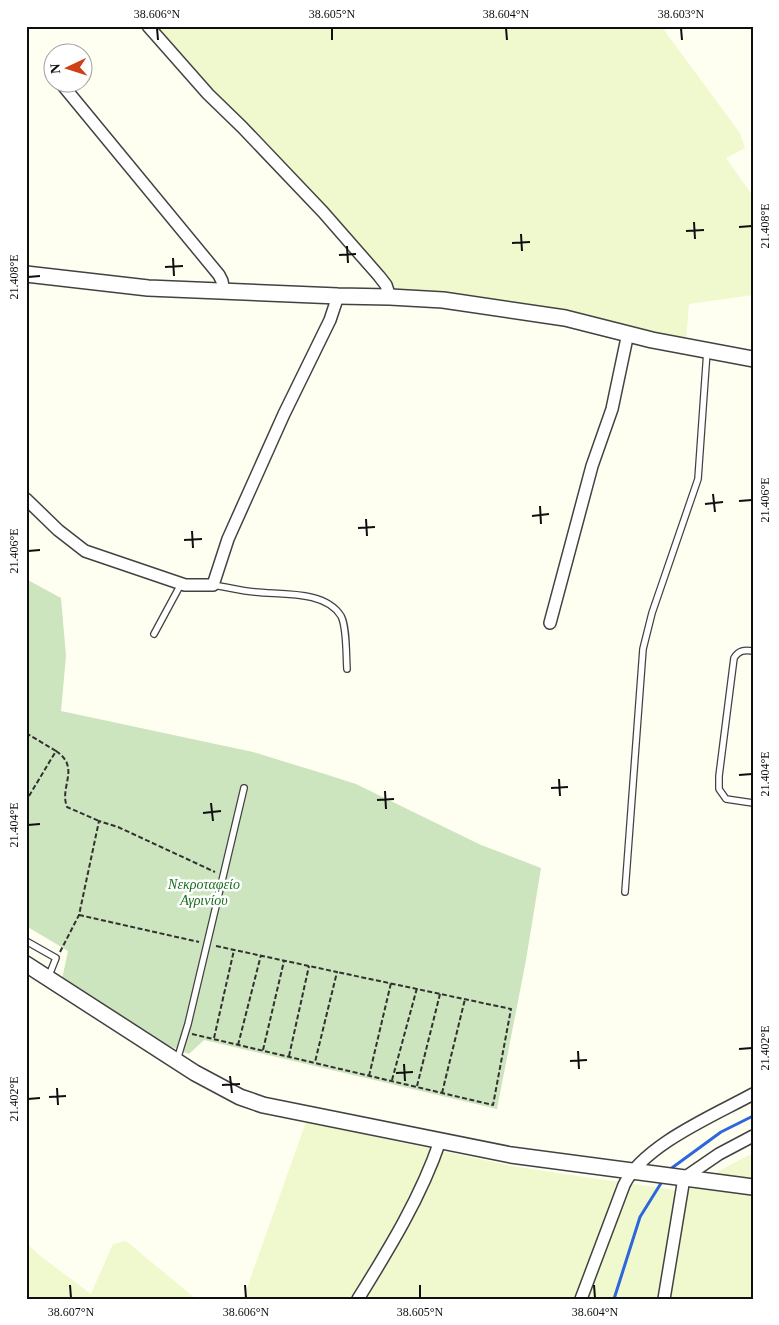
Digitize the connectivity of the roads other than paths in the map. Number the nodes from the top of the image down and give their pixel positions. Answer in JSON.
{"nodes":[{"id":1,"x":148,"y":26,"type":"edge"},
{"id":2,"x":68,"y":92,"type":"edge"},
{"id":3,"x":26,"y":274,"type":"edge"},
{"id":4,"x":224,"y":292,"type":"junction"},
{"id":5,"x":338,"y":296,"type":"junction"},
{"id":6,"x":390,"y":297,"type":"junction"},
{"id":7,"x":628,"y":333,"type":"junction"},
{"id":8,"x":708,"y":351,"type":"junction"},
{"id":9,"x":753,"y":359,"type":"edge"},
{"id":10,"x":26,"y":499,"type":"edge"},
{"id":11,"x":181,"y":584,"type":"junction"},
{"id":12,"x":213,"y":585,"type":"junction"},
{"id":13,"x":550,"y":623,"type":"dead end"},
{"id":14,"x":154,"y":634,"type":"dead end"},
{"id":15,"x":753,"y":651,"type":"edge"},
{"id":16,"x":347,"y":669,"type":"dead end"},
{"id":17,"x":244,"y":788,"type":"dead end"},
{"id":18,"x":753,"y":803,"type":"edge"},
{"id":19,"x":624,"y":892,"type":"dead end"},
{"id":20,"x":26,"y":942,"type":"edge"},
{"id":21,"x":26,"y":964,"type":"edge"},
{"id":22,"x":48,"y":978,"type":"junction"},
{"id":23,"x":176,"y":1062,"type":"junction"},
{"id":24,"x":753,"y":1094,"type":"edge"},
{"id":25,"x":753,"y":1136,"type":"edge"},
{"id":26,"x":440,"y":1141,"type":"junction"},
{"id":27,"x":639,"y":1172,"type":"junction"},
{"id":28,"x":678,"y":1177,"type":"junction"},
{"id":29,"x":753,"y":1187,"type":"edge"},
{"id":30,"x":358,"y":1299,"type":"edge"},
{"id":31,"x":581,"y":1299,"type":"edge"},
{"id":32,"x":664,"y":1299,"type":"edge"}],
"edges":[{"from":1,"to":6,"type":"street"},
{"from":2,"to":4,"type":"street"},
{"from":3,"to":4,"type":"street"},
{"from":4,"to":5,"type":"street"},
{"from":5,"to":6,"type":"street"},
{"from":5,"to":12,"type":"street"},
{"from":6,"to":7,"type":"street"},
{"from":7,"to":8,"type":"street"},
{"from":7,"to":13,"type":"street"},
{"from":8,"to":9,"type":"street"},
{"from":8,"to":19,"type":"lane"},
{"from":10,"to":11,"type":"street"},
{"from":11,"to":12,"type":"street"},
{"from":11,"to":14,"type":"lane"},
{"from":12,"to":16,"type":"lane"},
{"from":15,"to":18,"type":"lane"},
{"from":17,"to":23,"type":"lane"},
{"from":20,"to":22,"type":"lane"},
{"from":21,"to":22,"type":"street"},
{"from":22,"to":23,"type":"street"},
{"from":23,"to":26,"type":"street"},
{"from":24,"to":27,"type":"street"},
{"from":25,"to":28,"type":"street"},
{"from":26,"to":27,"type":"street"},
{"from":26,"to":30,"type":"street"},
{"from":27,"to":28,"type":"street"},
{"from":27,"to":31,"type":"street"},
{"from":28,"to":29,"type":"street"},
{"from":28,"to":32,"type":"street"}]}
